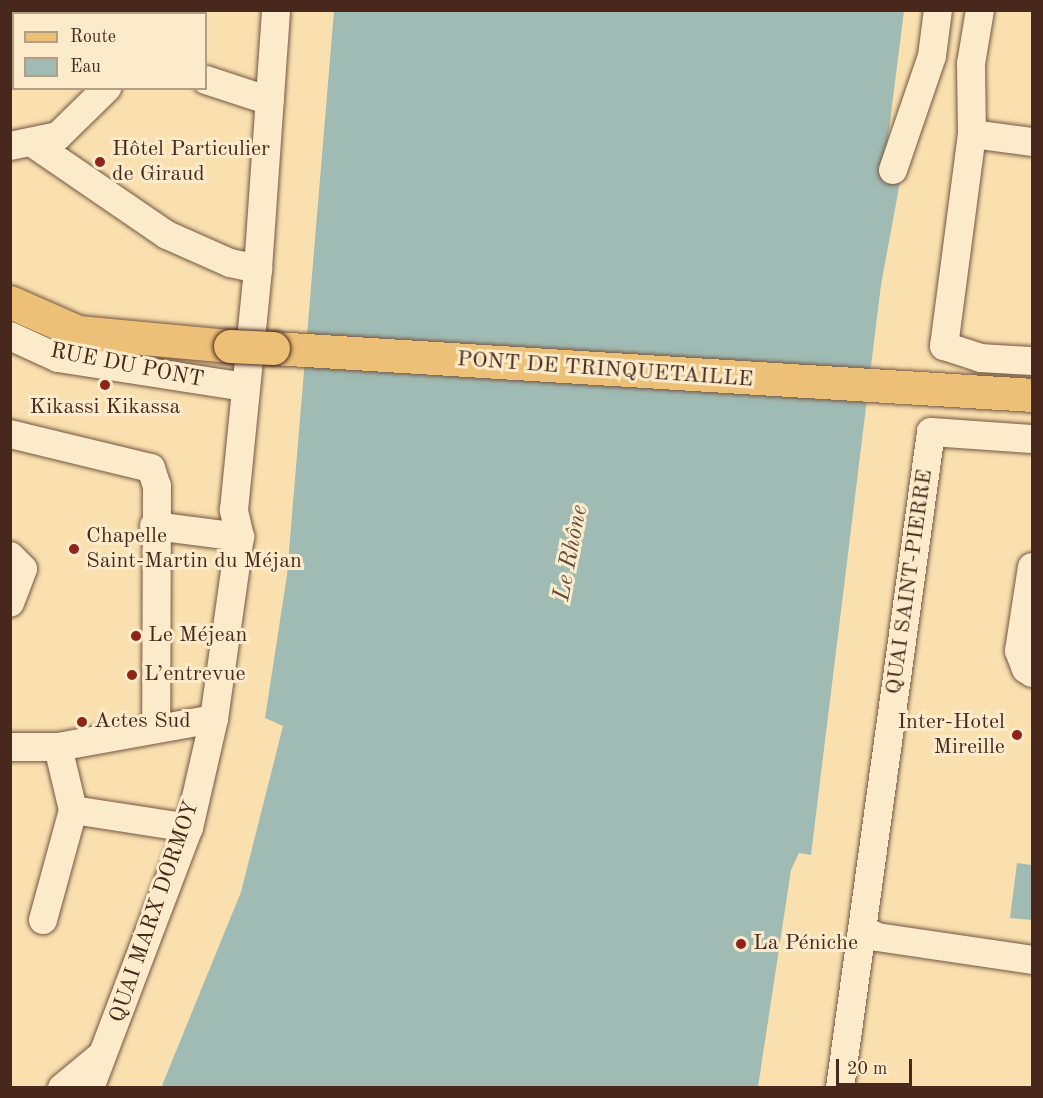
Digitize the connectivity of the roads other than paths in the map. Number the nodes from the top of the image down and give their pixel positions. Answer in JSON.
{"nodes":[{"id":1,"x":276,"y":10,"type":"edge"},
{"id":2,"x":938,"y":10,"type":"edge"},
{"id":3,"x":980,"y":10,"type":"edge"},
{"id":4,"x":207,"y":80,"type":"edge"},
{"id":5,"x":105,"y":90,"type":"edge"},
{"id":6,"x":270,"y":101,"type":"junction"},
{"id":7,"x":972,"y":134,"type":"junction"},
{"id":8,"x":1032,"y":142,"type":"edge"},
{"id":9,"x":20,"y":144,"type":"edge"},
{"id":10,"x":893,"y":170,"type":"dead end"},
{"id":11,"x":258,"y":269,"type":"junction"},
{"id":12,"x":10,"y":302,"type":"edge"},
{"id":13,"x":10,"y":336,"type":"edge"},
{"id":14,"x":1032,"y":361,"type":"edge"},
{"id":15,"x":246,"y":387,"type":"junction"},
{"id":16,"x":1032,"y":395,"type":"edge"},
{"id":17,"x":11,"y":436,"type":"edge"},
{"id":18,"x":1032,"y":439,"type":"edge"},
{"id":19,"x":154,"y":526,"type":"junction"},
{"id":20,"x":240,"y":537,"type":"junction"},
{"id":21,"x":10,"y":556,"type":"edge"},
{"id":22,"x":1032,"y":567,"type":"edge"},
{"id":23,"x":10,"y":603,"type":"edge"},
{"id":24,"x":1032,"y":673,"type":"edge"},
{"id":25,"x":214,"y":719,"type":"junction"},
{"id":26,"x":162,"y":727,"type":"junction"},
{"id":27,"x":10,"y":747,"type":"edge"},
{"id":28,"x":58,"y":747,"type":"junction"},
{"id":29,"x":73,"y":810,"type":"junction"},
{"id":30,"x":189,"y":828,"type":"junction"},
{"id":31,"x":43,"y":920,"type":"dead end"},
{"id":32,"x":862,"y":929,"type":"junction"},
{"id":33,"x":1032,"y":960,"type":"edge"},
{"id":34,"x":104,"y":1053,"type":"junction"},
{"id":35,"x":62,"y":1088,"type":"edge"},
{"id":36,"x":90,"y":1088,"type":"edge"},
{"id":37,"x":840,"y":1088,"type":"edge"}],
"edges":[{"from":1,"to":6,"type":"street","name":"QUAI MARX DORMOY"},
{"from":2,"to":10,"type":"street"},
{"from":3,"to":7,"type":"street"},
{"from":4,"to":6,"type":"street"},
{"from":5,"to":9,"type":"street"},
{"from":6,"to":11,"type":"street","name":"QUAI MARX DORMOY"},
{"from":7,"to":8,"type":"street"},
{"from":7,"to":14,"type":"street"},
{"from":9,"to":11,"type":"street"},
{"from":11,"to":15,"type":"street","name":"QUAI MARX DORMOY"},
{"from":12,"to":16,"type":"main road","name":"PONT DE TRINQUETAILLE","bridge":true},
{"from":13,"to":15,"type":"street","name":"RUE DU PONT"},
{"from":15,"to":20,"type":"street","name":"QUAI MARX DORMOY"},
{"from":17,"to":19,"type":"street"},
{"from":18,"to":32,"type":"street","name":"QUAI SAINT-PIERRE"},
{"from":19,"to":20,"type":"street"},
{"from":19,"to":26,"type":"street"},
{"from":20,"to":25,"type":"street","name":"QUAI MARX DORMOY"},
{"from":21,"to":23,"type":"street"},
{"from":22,"to":24,"type":"street"},
{"from":25,"to":26,"type":"street"},
{"from":25,"to":30,"type":"street","name":"QUAI MARX DORMOY"},
{"from":26,"to":28,"type":"street"},
{"from":27,"to":28,"type":"street"},
{"from":28,"to":29,"type":"street"},
{"from":29,"to":30,"type":"street"},
{"from":29,"to":31,"type":"street"},
{"from":30,"to":34,"type":"street","name":"QUAI MARX DORMOY"},
{"from":32,"to":33,"type":"street"},
{"from":32,"to":37,"type":"street","name":"QUAI SAINT-PIERRE"},
{"from":34,"to":35,"type":"street"},
{"from":34,"to":36,"type":"street","name":"QUAI MARX DORMOY"}]}
